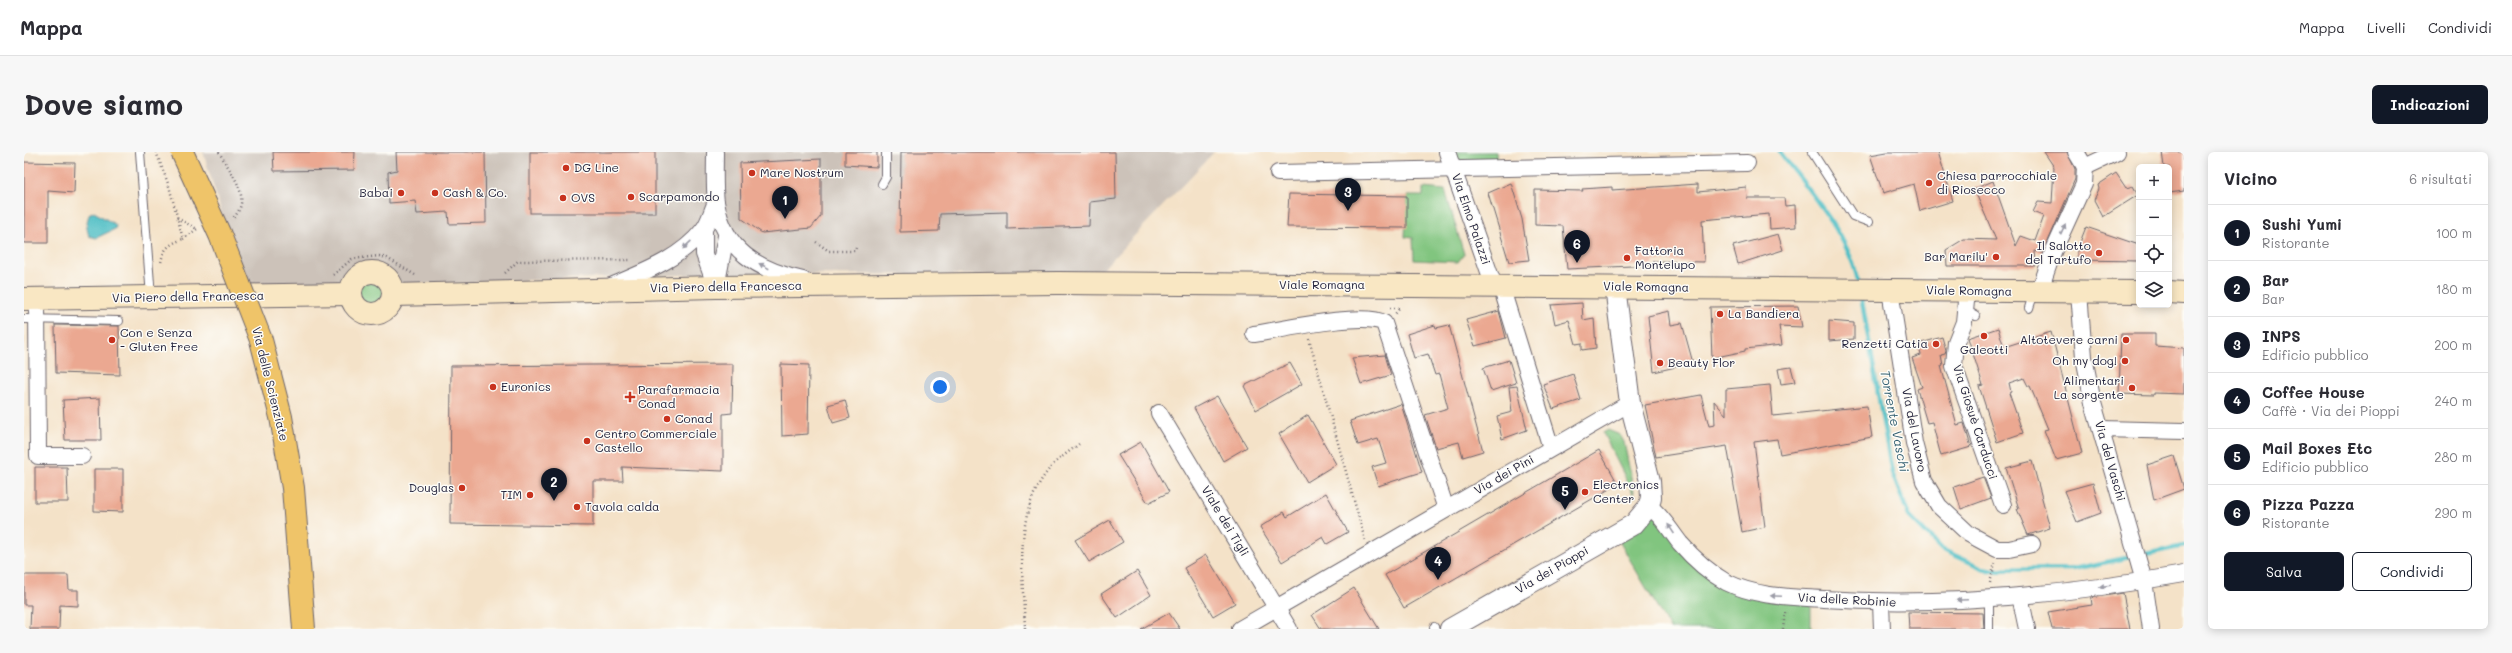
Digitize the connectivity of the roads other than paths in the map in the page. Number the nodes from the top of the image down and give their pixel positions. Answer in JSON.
{"nodes":[{"id":1,"x":140,"y":152,"type":"edge"},
{"id":2,"x":182,"y":152,"type":"edge"},
{"id":3,"x":715,"y":152,"type":"edge"},
{"id":4,"x":886,"y":152,"type":"edge"},
{"id":5,"x":1447,"y":152,"type":"edge"},
{"id":6,"x":1812,"y":152,"type":"edge"},
{"id":7,"x":2076,"y":152,"type":"edge"},
{"id":8,"x":2117,"y":152,"type":"edge"},
{"id":9,"x":1747,"y":163,"type":"dead end"},
{"id":10,"x":2085,"y":167,"type":"junction"},
{"id":11,"x":1454,"y":170,"type":"junction"},
{"id":12,"x":1278,"y":173,"type":"dead end"},
{"id":13,"x":882,"y":184,"type":"dead end"},
{"id":14,"x":716,"y":202,"type":"junction"},
{"id":15,"x":1869,"y":222,"type":"dead end"},
{"id":16,"x":704,"y":229,"type":"junction"},
{"id":17,"x":726,"y":236,"type":"junction"},
{"id":18,"x":1058,"y":283,"type":"joint"},
{"id":19,"x":716,"y":286,"type":"junction"},
{"id":20,"x":828,"y":286,"type":"junction"},
{"id":21,"x":1497,"y":286,"type":"junction"},
{"id":22,"x":1615,"y":287,"type":"junction"},
{"id":23,"x":1890,"y":290,"type":"junction"},
{"id":24,"x":601,"y":291,"type":"junction"},
{"id":25,"x":2080,"y":292,"type":"junction"},
{"id":26,"x":2136,"y":292,"type":"edge"},
{"id":27,"x":2172,"y":292,"type":"edge"},
{"id":28,"x":2184,"y":292,"type":"edge"},
{"id":29,"x":351,"y":294,"type":"junction"},
{"id":30,"x":394,"y":295,"type":"junction"},
{"id":31,"x":2034,"y":297,"type":"junction"},
{"id":32,"x":151,"y":298,"type":"junction"},
{"id":33,"x":1969,"y":306,"type":"junction"},
{"id":34,"x":31,"y":309,"type":"edge"},
{"id":35,"x":119,"y":321,"type":"dead end"},
{"id":36,"x":1254,"y":334,"type":"dead end"},
{"id":37,"x":1630,"y":403,"type":"junction"},
{"id":38,"x":1159,"y":413,"type":"dead end"},
{"id":39,"x":2101,"y":429,"type":"junction"},
{"id":40,"x":2184,"y":431,"type":"edge"},
{"id":41,"x":1551,"y":448,"type":"junction"},
{"id":42,"x":82,"y":456,"type":"dead end"},
{"id":43,"x":1649,"y":506,"type":"junction"},
{"id":44,"x":2003,"y":506,"type":"dead end"},
{"id":45,"x":1446,"y":509,"type":"junction"},
{"id":46,"x":2032,"y":544,"type":"dead end"},
{"id":47,"x":2184,"y":574,"type":"edge"},
{"id":48,"x":2144,"y":581,"type":"junction"},
{"id":49,"x":2020,"y":596,"type":"junction"},
{"id":50,"x":1988,"y":599,"type":"junction"},
{"id":51,"x":1881,"y":603,"type":"junction"},
{"id":52,"x":1277,"y":607,"type":"junction"},
{"id":53,"x":1440,"y":628,"type":"edge"},
{"id":54,"x":304,"y":629,"type":"edge"},
{"id":55,"x":1240,"y":629,"type":"edge"},
{"id":56,"x":1290,"y":629,"type":"edge"},
{"id":57,"x":1882,"y":629,"type":"edge"},
{"id":58,"x":1989,"y":629,"type":"edge"},
{"id":59,"x":2027,"y":629,"type":"edge"},
{"id":60,"x":2151,"y":629,"type":"edge"}],
"edges":[{"from":1,"to":32,"type":"lane"},
{"from":2,"to":54,"type":"main road","name":"Via delle Scienziate","bridge":true},
{"from":3,"to":14,"type":"street"},
{"from":4,"to":13,"type":"lane"},
{"from":5,"to":11,"type":"street","name":"Via Elmo Palazzi"},
{"from":6,"to":15,"type":"lane"},
{"from":7,"to":10,"type":"street"},
{"from":8,"to":10,"type":"street"},
{"from":9,"to":11,"type":"street"},
{"from":31,"to":10,"type":"street","one_way":true},
{"from":11,"to":12,"type":"street"},
{"from":11,"to":21,"type":"street","name":"Via Elmo Palazzi"},
{"from":14,"to":16,"type":"street"},
{"from":14,"to":17,"type":"street"},
{"from":16,"to":19,"type":"street"},
{"from":16,"to":24,"type":"street","one_way":true},
{"from":17,"to":19,"type":"street"},
{"from":20,"to":17,"type":"street","one_way":true},
{"from":18,"to":20,"type":"main road","name":"Via Piero della Francesca"},
{"from":18,"to":21,"type":"main road","name":"Viale Romagna"},
{"from":19,"to":20,"type":"main road","name":"Via Piero della Francesca"},
{"from":19,"to":24,"type":"main road","name":"Via Piero della Francesca"},
{"from":21,"to":22,"type":"main road","name":"Viale Romagna"},
{"from":21,"to":41,"type":"street","name":"Via Elmo Palazzi"},
{"from":22,"to":23,"type":"main road","name":"Viale Romagna"},
{"from":22,"to":37,"type":"street"},
{"from":23,"to":33,"type":"main road","name":"Viale Romagna"},
{"from":23,"to":46,"type":"street","name":"Via del Lavoro"},
{"from":24,"to":30,"type":"main road","name":"Via Piero della Francesca"},
{"from":25,"to":26,"type":"main road","name":"Viale Romagna"},
{"from":25,"to":31,"type":"main road","name":"Viale Romagna"},
{"from":25,"to":39,"type":"street","name":"Via del Vaschi"},
{"from":27,"to":28,"type":"main road"},
{"from":29,"to":30,"type":"main road"},
{"from":29,"to":30,"type":"main road"},
{"from":29,"to":32,"type":"main road","name":"Via Piero della Francesca"},
{"from":31,"to":33,"type":"main road","name":"Viale Romagna"},
{"from":32,"to":34,"type":"main road","name":"Via Piero della Francesca"},
{"from":33,"to":44,"type":"street","name":"Via Giosuè Carducci"},
{"from":34,"to":35,"type":"lane"},
{"from":34,"to":42,"type":"street"},
{"from":36,"to":45,"type":"street"},
{"from":37,"to":41,"type":"street","name":"Via dei Pini"},
{"from":37,"to":43,"type":"street"},
{"from":38,"to":52,"type":"street","name":"Viale dei Tigli"},
{"from":39,"to":40,"type":"street"},
{"from":39,"to":48,"type":"street","name":"Via del Vaschi"},
{"from":41,"to":45,"type":"street","name":"Via dei Pini"},
{"from":51,"to":43,"type":"street","name":"Via delle Robinie","one_way":true},
{"from":43,"to":53,"type":"street","name":"Via dei Pioppi"},
{"from":45,"to":52,"type":"street","name":"Via dei Pini"},
{"from":47,"to":48,"type":"street","name":"Via delle Robinie"},
{"from":48,"to":49,"type":"street","name":"Via delle Robinie","one_way":true},
{"from":48,"to":60,"type":"street","name":"Via del Vaschi"},
{"from":49,"to":50,"type":"street","name":"Via delle Robinie"},
{"from":49,"to":59,"type":"street"},
{"from":50,"to":51,"type":"street","name":"Via delle Robinie","one_way":true},
{"from":50,"to":58,"type":"lane"},
{"from":51,"to":57,"type":"street"},
{"from":52,"to":55,"type":"street","name":"Via dei Pini"},
{"from":52,"to":56,"type":"street","name":"Viale dei Tigli"}]}
